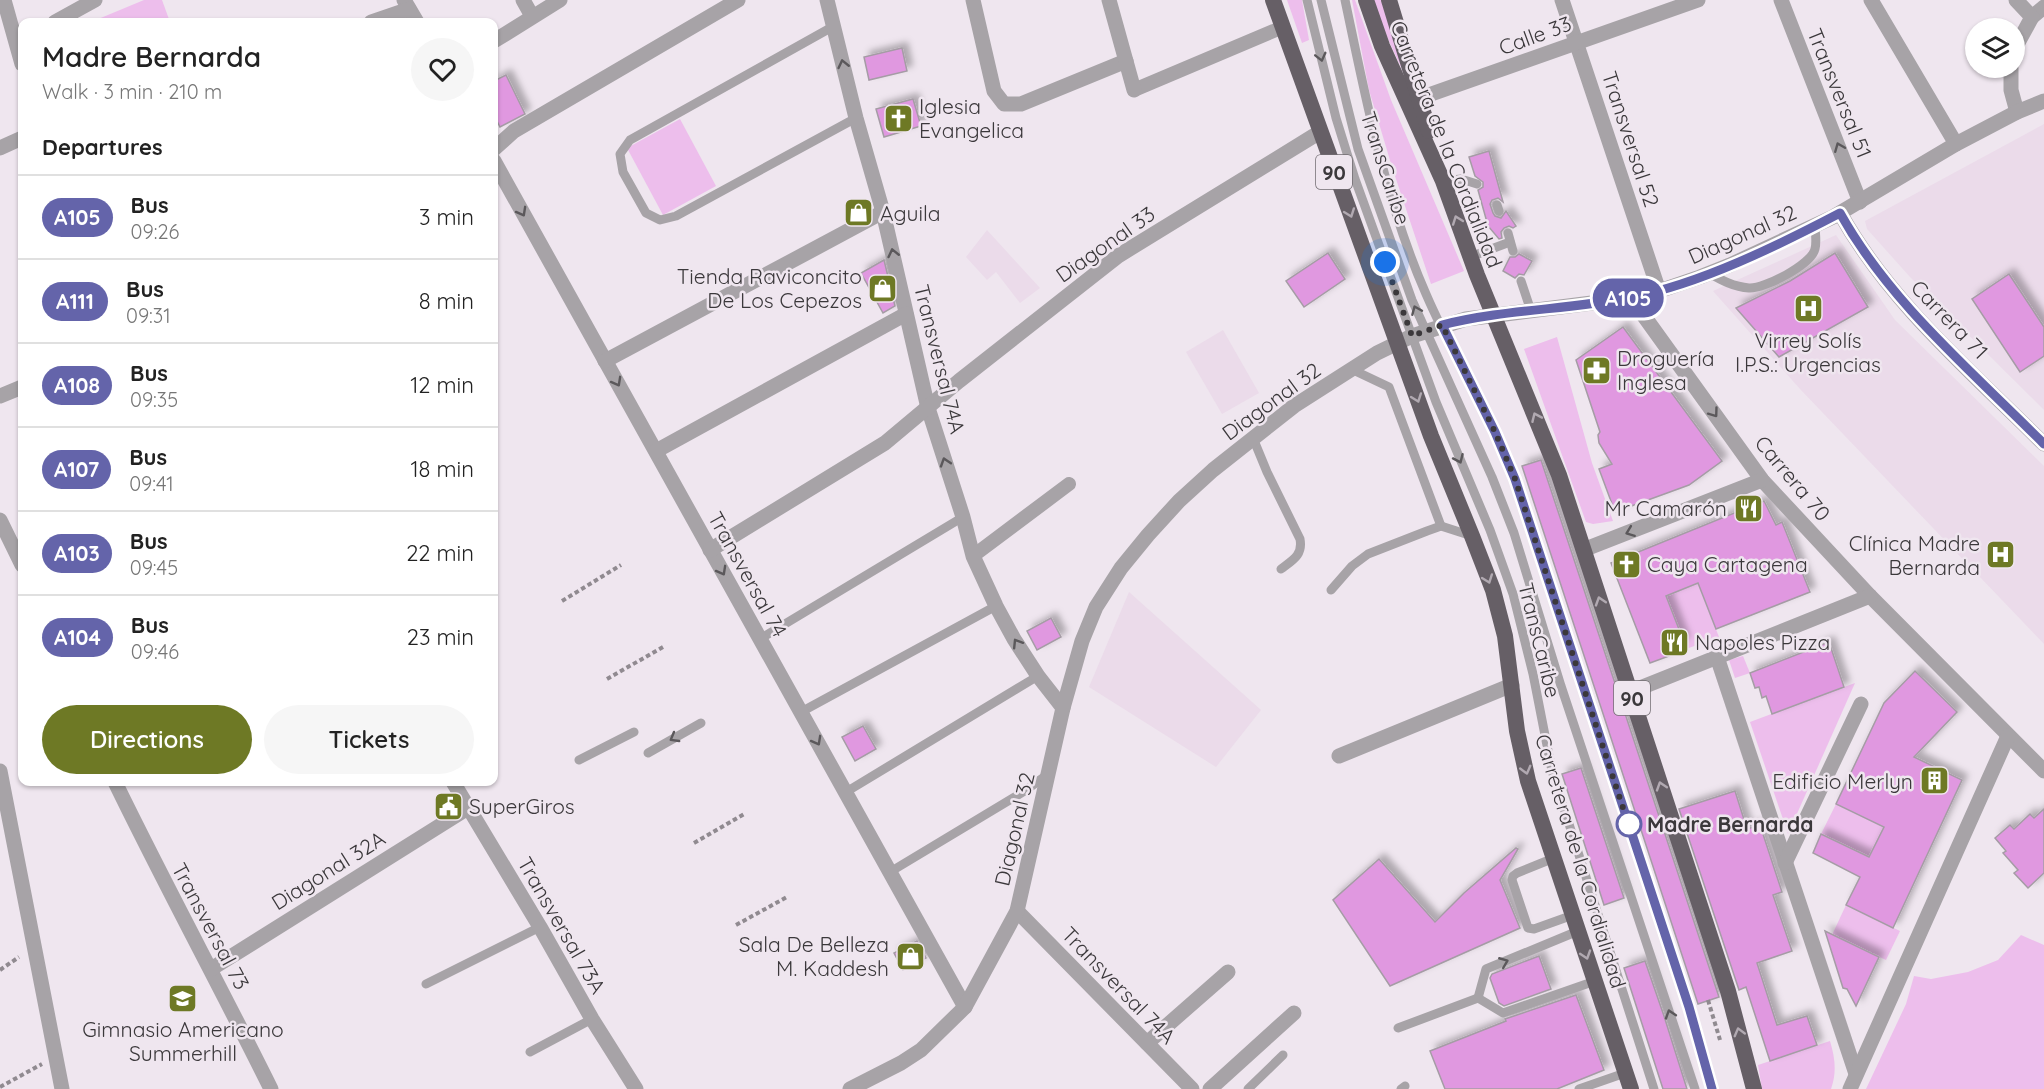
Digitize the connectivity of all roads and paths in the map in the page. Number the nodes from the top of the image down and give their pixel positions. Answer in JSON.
{"nodes":[{"id":1,"x":4,"y":0,"type":"edge"},
{"id":2,"x":95,"y":0,"type":"edge"},
{"id":3,"x":523,"y":0,"type":"edge"},
{"id":4,"x":560,"y":0,"type":"edge"},
{"id":5,"x":738,"y":0,"type":"edge"},
{"id":6,"x":827,"y":0,"type":"edge"},
{"id":7,"x":973,"y":0,"type":"edge"},
{"id":8,"x":1109,"y":0,"type":"edge"},
{"id":9,"x":1273,"y":0,"type":"edge"},
{"id":10,"x":1307,"y":0,"type":"edge"},
{"id":11,"x":1321,"y":0,"type":"edge"},
{"id":12,"x":1345,"y":0,"type":"edge"},
{"id":13,"x":1366,"y":0,"type":"edge"},
{"id":14,"x":1389,"y":0,"type":"edge"},
{"id":15,"x":1562,"y":0,"type":"edge"},
{"id":16,"x":1698,"y":0,"type":"edge"},
{"id":17,"x":1781,"y":0,"type":"edge"},
{"id":18,"x":1871,"y":0,"type":"edge"},
{"id":19,"x":2016,"y":0,"type":"edge"},
{"id":20,"x":410,"y":10,"type":"edge"},
{"id":21,"x":2038,"y":12,"type":"edge"},
{"id":22,"x":532,"y":16,"type":"junction"},
{"id":23,"x":62,"y":18,"type":"edge"},
{"id":24,"x":384,"y":18,"type":"edge"},
{"id":25,"x":834,"y":26,"type":"junction"},
{"id":26,"x":1283,"y":27,"type":"junction"},
{"id":27,"x":2025,"y":33,"type":"edge"},
{"id":28,"x":18,"y":37,"type":"edge"},
{"id":29,"x":498,"y":37,"type":"edge"},
{"id":30,"x":1577,"y":42,"type":"junction"},
{"id":31,"x":1126,"y":61,"type":"junction"},
{"id":32,"x":2011,"y":78,"type":"edge"},
{"id":33,"x":1134,"y":90,"type":"joint"},
{"id":34,"x":1420,"y":98,"type":"junction"},
{"id":35,"x":2044,"y":101,"type":"edge"},
{"id":36,"x":2017,"y":112,"type":"junction"},
{"id":37,"x":856,"y":118,"type":"junction"},
{"id":38,"x":1320,"y":132,"type":"junction"},
{"id":39,"x":18,"y":140,"type":"edge"},
{"id":40,"x":1956,"y":144,"type":"junction"},
{"id":41,"x":498,"y":145,"type":"edge"},
{"id":42,"x":0,"y":148,"type":"edge"},
{"id":43,"x":498,"y":168,"type":"edge"},
{"id":44,"x":1443,"y":181,"type":"junction"},
{"id":45,"x":1477,"y":184,"type":"dead end"},
{"id":46,"x":1860,"y":202,"type":"junction"},
{"id":47,"x":883,"y":212,"type":"junction"},
{"id":48,"x":1840,"y":213,"type":"junction"},
{"id":49,"x":1815,"y":225,"type":"junction"},
{"id":50,"x":1510,"y":242,"type":"dead end"},
{"id":51,"x":1470,"y":257,"type":"junction"},
{"id":52,"x":1709,"y":273,"type":"junction"},
{"id":53,"x":1521,"y":281,"type":"dead end"},
{"id":54,"x":1659,"y":291,"type":"junction"},
{"id":55,"x":1631,"y":297,"type":"junction"},
{"id":56,"x":1531,"y":311,"type":"junction"},
{"id":57,"x":1492,"y":314,"type":"junction"},
{"id":58,"x":906,"y":315,"type":"junction"},
{"id":59,"x":1442,"y":325,"type":"junction"},
{"id":60,"x":1411,"y":336,"type":"junction"},
{"id":61,"x":605,"y":361,"type":"junction"},
{"id":62,"x":1351,"y":369,"type":"junction"},
{"id":63,"x":18,"y":389,"type":"edge"},
{"id":64,"x":0,"y":396,"type":"edge"},
{"id":65,"x":928,"y":408,"type":"junction"},
{"id":66,"x":1253,"y":438,"type":"junction"},
{"id":67,"x":2044,"y":444,"type":"edge"},
{"id":68,"x":656,"y":451,"type":"junction"},
{"id":69,"x":1762,"y":480,"type":"junction"},
{"id":70,"x":1069,"y":484,"type":"dead end"},
{"id":71,"x":963,"y":517,"type":"junction"},
{"id":72,"x":0,"y":520,"type":"edge"},
{"id":73,"x":1441,"y":526,"type":"junction"},
{"id":74,"x":1473,"y":536,"type":"junction"},
{"id":75,"x":710,"y":550,"type":"junction"},
{"id":76,"x":1584,"y":550,"type":"junction"},
{"id":77,"x":973,"y":556,"type":"junction"},
{"id":78,"x":18,"y":557,"type":"edge"},
{"id":79,"x":621,"y":564,"type":"dead end"},
{"id":80,"x":1281,"y":568,"type":"dead end"},
{"id":81,"x":1331,"y":590,"type":"dead end"},
{"id":82,"x":1870,"y":596,"type":"junction"},
{"id":83,"x":562,"y":601,"type":"dead end"},
{"id":84,"x":996,"y":606,"type":"junction"},
{"id":85,"x":760,"y":639,"type":"junction"},
{"id":86,"x":663,"y":647,"type":"dead end"},
{"id":87,"x":1717,"y":657,"type":"junction"},
{"id":88,"x":1038,"y":676,"type":"junction"},
{"id":89,"x":607,"y":679,"type":"dead end"},
{"id":90,"x":1512,"y":685,"type":"junction"},
{"id":91,"x":1630,"y":692,"type":"junction"},
{"id":92,"x":1861,"y":704,"type":"dead end"},
{"id":93,"x":1063,"y":708,"type":"junction"},
{"id":94,"x":801,"y":712,"type":"junction"},
{"id":95,"x":701,"y":723,"type":"dead end"},
{"id":96,"x":634,"y":732,"type":"dead end"},
{"id":97,"x":2008,"y":736,"type":"junction"},
{"id":98,"x":648,"y":753,"type":"dead end"},
{"id":99,"x":1339,"y":756,"type":"dead end"},
{"id":100,"x":579,"y":760,"type":"dead end"},
{"id":101,"x":0,"y":771,"type":"edge"},
{"id":102,"x":2044,"y":771,"type":"edge"},
{"id":103,"x":1049,"y":774,"type":"junction"},
{"id":104,"x":116,"y":786,"type":"edge"},
{"id":105,"x":455,"y":786,"type":"edge"},
{"id":106,"x":846,"y":792,"type":"junction"},
{"id":107,"x":468,"y":808,"type":"junction"},
{"id":108,"x":746,"y":813,"type":"dead end"},
{"id":109,"x":694,"y":843,"type":"dead end"},
{"id":110,"x":1554,"y":858,"type":"junction"},
{"id":111,"x":1785,"y":863,"type":"junction"},
{"id":112,"x":890,"y":872,"type":"junction"},
{"id":113,"x":787,"y":897,"type":"dead end"},
{"id":114,"x":1017,"y":910,"type":"junction"},
{"id":115,"x":1576,"y":923,"type":"junction"},
{"id":116,"x":736,"y":925,"type":"dead end"},
{"id":117,"x":540,"y":927,"type":"junction"},
{"id":118,"x":211,"y":969,"type":"junction"},
{"id":119,"x":1228,"y":972,"type":"dead end"},
{"id":120,"x":1595,"y":981,"type":"junction"},
{"id":121,"x":426,"y":984,"type":"dead end"},
{"id":122,"x":1478,"y":999,"type":"junction"},
{"id":123,"x":1707,"y":1000,"type":"dead end"},
{"id":124,"x":966,"y":1007,"type":"junction"},
{"id":125,"x":1294,"y":1013,"type":"dead end"},
{"id":126,"x":592,"y":1019,"type":"junction"},
{"id":127,"x":1398,"y":1028,"type":"dead end"},
{"id":128,"x":1147,"y":1043,"type":"junction"},
{"id":129,"x":1722,"y":1048,"type":"dead end"},
{"id":130,"x":530,"y":1052,"type":"dead end"},
{"id":131,"x":1283,"y":1055,"type":"dead end"},
{"id":132,"x":55,"y":1056,"type":"junction"},
{"id":133,"x":1856,"y":1074,"type":"junction"},
{"id":134,"x":1628,"y":1081,"type":"edge"},
{"id":135,"x":0,"y":1087,"type":"edge"},
{"id":136,"x":62,"y":1089,"type":"edge"},
{"id":137,"x":272,"y":1089,"type":"edge"},
{"id":138,"x":636,"y":1089,"type":"edge"},
{"id":139,"x":850,"y":1089,"type":"edge"},
{"id":140,"x":1192,"y":1089,"type":"edge"},
{"id":141,"x":1210,"y":1089,"type":"edge"},
{"id":142,"x":1248,"y":1089,"type":"edge"},
{"id":143,"x":1579,"y":1089,"type":"edge"},
{"id":144,"x":1654,"y":1089,"type":"edge"},
{"id":145,"x":1695,"y":1089,"type":"edge"},
{"id":146,"x":1712,"y":1089,"type":"edge"},
{"id":147,"x":1754,"y":1089,"type":"edge"},
{"id":148,"x":1850,"y":1089,"type":"edge"}],
"edges":[{"from":1,"to":28,"type":"street"},
{"from":2,"to":23,"type":"street"},
{"from":3,"to":22,"type":"street"},
{"from":4,"to":22,"type":"street"},
{"from":5,"to":41,"type":"street"},
{"from":6,"to":25,"type":"street","name":"Transversal 74A"},
{"from":7,"to":31,"type":"street"},
{"from":8,"to":31,"type":"street"},
{"from":9,"to":26,"type":"highway","name":"Carretera de la Cordialidad","number":"90"},
{"from":10,"to":60,"type":"lane","name":"TransCaribe","one_way":true},
{"from":60,"to":11,"type":"lane","name":"TransCaribe","one_way":true},
{"from":12,"to":59,"type":"lane","name":"TransCaribe"},
{"from":13,"to":44,"type":"highway","name":"Carretera de la Cordialidad","number":"90"},
{"from":14,"to":34,"type":"highway"},
{"from":15,"to":30,"type":"street","name":"Transversal 52"},
{"from":16,"to":30,"type":"street","name":"Calle 33"},
{"from":46,"to":17,"type":"street","name":"Transversal 51","one_way":true},
{"from":18,"to":40,"type":"street"},
{"from":19,"to":21,"type":"street"},
{"from":20,"to":24,"type":"street"},
{"from":21,"to":27,"type":"street"},
{"from":22,"to":29,"type":"street"},
{"from":37,"to":25,"type":"street","name":"Transversal 74A","one_way":true},
{"from":25,"to":37,"type":"lane"},
{"from":26,"to":33,"type":"street"},
{"from":26,"to":38,"type":"highway","name":"Carretera de la Cordialidad","number":"90"},
{"from":30,"to":34,"type":"street","name":"Calle 33"},
{"from":30,"to":54,"type":"street","name":"Transversal 52"},
{"from":31,"to":33,"type":"street"},
{"from":32,"to":36,"type":"street"},
{"from":34,"to":44,"type":"highway"},
{"from":35,"to":36,"type":"street","name":"Diagonal 32"},
{"from":36,"to":40,"type":"street","name":"Diagonal 32"},
{"from":37,"to":47,"type":"street","name":"Transversal 74A"},
{"from":38,"to":60,"type":"highway","name":"Carretera de la Cordialidad","number":"90","one_way":true},
{"from":38,"to":65,"type":"street","name":"Diagonal 33"},
{"from":39,"to":42,"type":"street"},
{"from":40,"to":46,"type":"street","name":"Diagonal 32"},
{"from":43,"to":61,"type":"street","name":"Transversal 74","one_way":true},
{"from":44,"to":45,"type":"lane"},
{"from":51,"to":44,"type":"highway","name":"Carretera de la Cordialidad","number":"90","one_way":true},
{"from":46,"to":48,"type":"street","name":"Diagonal 32"},
{"from":58,"to":47,"type":"street","name":"Transversal 74A","one_way":true},
{"from":47,"to":61,"type":"street"},
{"from":48,"to":49,"type":"street","name":"Diagonal 32"},
{"from":48,"to":67,"type":"street","name":"Carrera 71"},
{"from":49,"to":52,"type":"street","name":"Diagonal 32"},
{"from":49,"to":52,"type":"lane"},
{"from":50,"to":51,"type":"lane"},
{"from":51,"to":57,"type":"highway","name":"Carretera de la Cordialidad","number":"90"},
{"from":52,"to":54,"type":"street","name":"Diagonal 32"},
{"from":53,"to":56,"type":"lane"},
{"from":54,"to":55,"type":"street","name":"Diagonal 32"},
{"from":55,"to":56,"type":"street","name":"Diagonal 32"},
{"from":55,"to":69,"type":"street","name":"Carrera 70","one_way":true},
{"from":56,"to":57,"type":"street","name":"Diagonal 32"},
{"from":57,"to":59,"type":"street","name":"Diagonal 32"},
{"from":76,"to":57,"type":"highway","name":"Carretera de la Cordialidad","number":"90","one_way":true},
{"from":58,"to":65,"type":"street","name":"Transversal 74A"},
{"from":58,"to":68,"type":"street"},
{"from":59,"to":60,"type":"street","name":"Diagonal 32"},
{"from":59,"to":146,"type":"lane","name":"TransCaribe"},
{"from":60,"to":62,"type":"street","name":"Diagonal 32"},
{"from":60,"to":74,"type":"highway","name":"Carretera de la Cordialidad","number":"90","one_way":true},
{"from":60,"to":144,"type":"lane","name":"TransCaribe","one_way":true},
{"from":145,"to":60,"type":"lane","name":"TransCaribe","one_way":true},
{"from":61,"to":68,"type":"street","name":"Transversal 74","one_way":true},
{"from":62,"to":66,"type":"street","name":"Diagonal 32"},
{"from":62,"to":73,"type":"lane"},
{"from":63,"to":64,"type":"street"},
{"from":71,"to":65,"type":"street","name":"Transversal 74A","one_way":true},
{"from":65,"to":75,"type":"street","name":"Diagonal 33"},
{"from":66,"to":80,"type":"lane"},
{"from":66,"to":93,"type":"street","name":"Diagonal 32"},
{"from":68,"to":75,"type":"street","name":"Transversal 74"},
{"from":69,"to":76,"type":"street","one_way":true},
{"from":69,"to":82,"type":"street","name":"Carrera 70"},
{"from":70,"to":77,"type":"street"},
{"from":71,"to":77,"type":"street","name":"Transversal 74A"},
{"from":71,"to":85,"type":"lane"},
{"from":72,"to":78,"type":"street"},
{"from":73,"to":74,"type":"lane"},
{"from":73,"to":81,"type":"lane"},
{"from":74,"to":90,"type":"highway","name":"Carretera de la Cordialidad","number":"90","one_way":true},
{"from":75,"to":85,"type":"street","name":"Transversal 74","one_way":true},
{"from":91,"to":76,"type":"highway","name":"Carretera de la Cordialidad","number":"90","one_way":true},
{"from":77,"to":84,"type":"street","name":"Transversal 74A"},
{"from":79,"to":83,"type":"path"},
{"from":82,"to":87,"type":"street"},
{"from":82,"to":97,"type":"street","name":"Carrera 70"},
{"from":88,"to":84,"type":"street","name":"Transversal 74A","one_way":true},
{"from":84,"to":94,"type":"lane"},
{"from":85,"to":94,"type":"street","name":"Transversal 74"},
{"from":86,"to":89,"type":"path"},
{"from":87,"to":91,"type":"street"},
{"from":87,"to":111,"type":"street"},
{"from":88,"to":93,"type":"street","name":"Transversal 74A"},
{"from":88,"to":106,"type":"lane"},
{"from":90,"to":99,"type":"street"},
{"from":90,"to":110,"type":"highway","name":"Carretera de la Cordialidad","number":"90","one_way":true},
{"from":147,"to":91,"type":"highway","name":"Carretera de la Cordialidad","number":"90","one_way":true},
{"from":92,"to":111,"type":"street"},
{"from":93,"to":103,"type":"street","name":"Diagonal 32"},
{"from":94,"to":106,"type":"street","name":"Transversal 74","one_way":true},
{"from":95,"to":98,"type":"lane","one_way":true},
{"from":96,"to":100,"type":"lane"},
{"from":97,"to":102,"type":"street","name":"Carrera 70"},
{"from":97,"to":133,"type":"street"},
{"from":101,"to":132,"type":"street"},
{"from":103,"to":112,"type":"lane"},
{"from":103,"to":114,"type":"street","name":"Diagonal 32"},
{"from":104,"to":118,"type":"street","name":"Transversal 73"},
{"from":105,"to":107,"type":"street","name":"Transversal 73A"},
{"from":106,"to":112,"type":"street","name":"Transversal 74"},
{"from":107,"to":117,"type":"street","name":"Transversal 73A"},
{"from":107,"to":118,"type":"street","name":"Diagonal 32A"},
{"from":108,"to":109,"type":"path"},
{"from":110,"to":115,"type":"highway","name":"Carretera de la Cordialidad","number":"90"},
{"from":110,"to":115,"type":"lane"},
{"from":111,"to":133,"type":"street"},
{"from":112,"to":124,"type":"street","name":"Transversal 74"},
{"from":113,"to":116,"type":"path"},
{"from":114,"to":124,"type":"street","name":"Diagonal 32"},
{"from":114,"to":128,"type":"street","name":"Transversal 74A"},
{"from":115,"to":120,"type":"highway","name":"Carretera de la Cordialidad","number":"90","one_way":true},
{"from":122,"to":115,"type":"lane","one_way":true},
{"from":117,"to":121,"type":"lane"},
{"from":117,"to":126,"type":"street","name":"Transversal 73A"},
{"from":118,"to":137,"type":"street","name":"Transversal 73"},
{"from":119,"to":128,"type":"street"},
{"from":120,"to":122,"type":"lane"},
{"from":120,"to":134,"type":"highway","name":"Carretera de la Cordialidad","number":"90"},
{"from":122,"to":127,"type":"lane"},
{"from":123,"to":129,"type":"path"},
{"from":124,"to":139,"type":"street","name":"Diagonal 32"},
{"from":125,"to":141,"type":"street"},
{"from":126,"to":130,"type":"lane"},
{"from":126,"to":138,"type":"street","name":"Transversal 73A"},
{"from":128,"to":140,"type":"street","name":"Transversal 74A"},
{"from":131,"to":142,"type":"lane"},
{"from":132,"to":135,"type":"path"},
{"from":132,"to":136,"type":"street"},
{"from":133,"to":148,"type":"street"},
{"from":134,"to":143,"type":"lane"}]}
